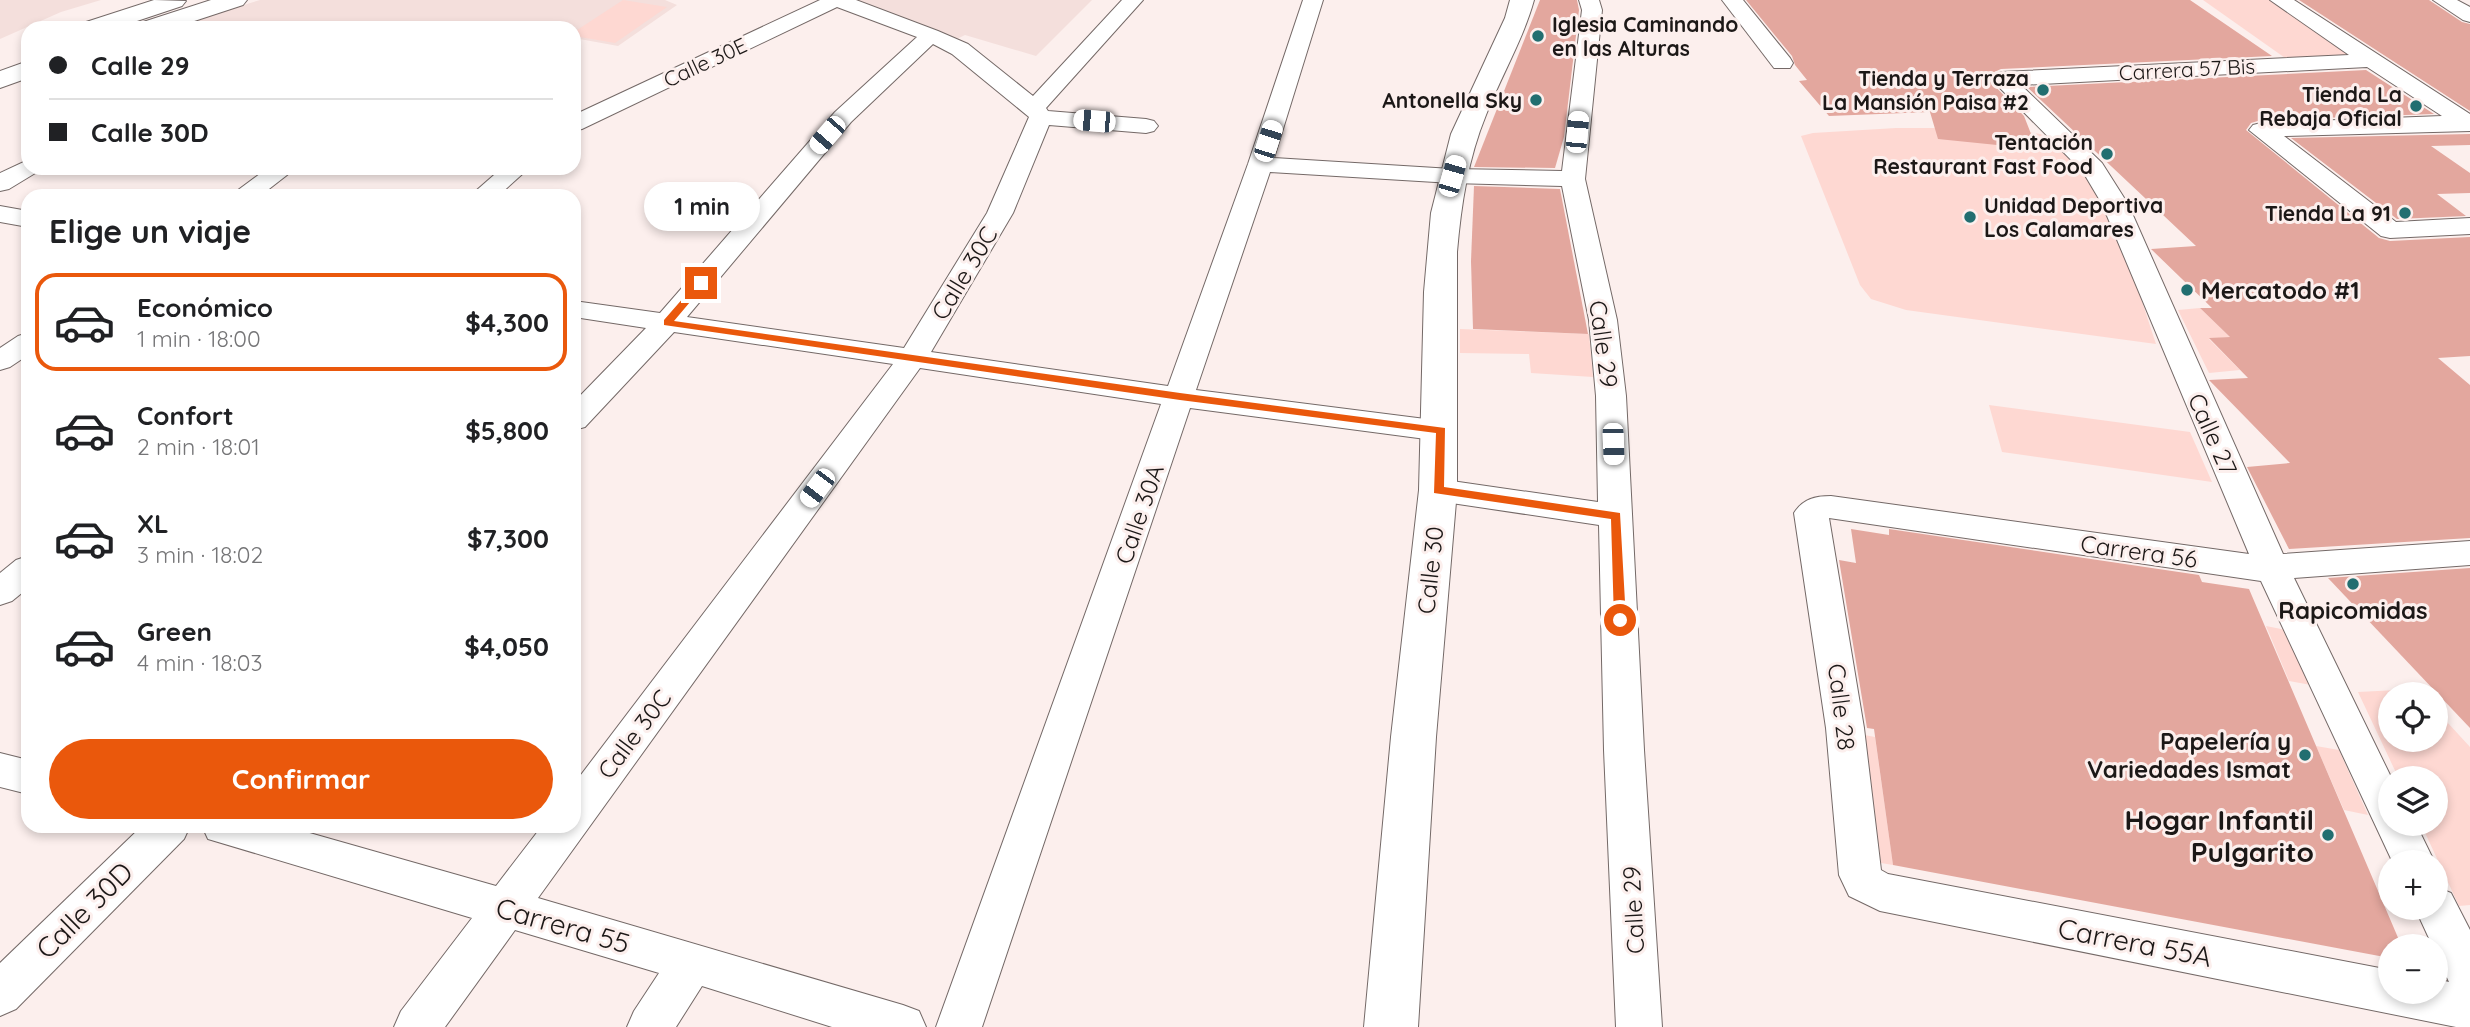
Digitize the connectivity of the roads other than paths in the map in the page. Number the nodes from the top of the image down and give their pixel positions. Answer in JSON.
{"nodes":[{"id":1,"x":176,"y":0,"type":"edge"},
{"id":2,"x":235,"y":0,"type":"edge"},
{"id":3,"x":836,"y":0,"type":"edge"},
{"id":4,"x":1133,"y":0,"type":"edge"},
{"id":5,"x":1313,"y":0,"type":"edge"},
{"id":6,"x":1522,"y":0,"type":"edge"},
{"id":7,"x":1589,"y":0,"type":"edge"},
{"id":8,"x":1732,"y":0,"type":"edge"},
{"id":9,"x":2280,"y":0,"type":"edge"},
{"id":10,"x":2443,"y":0,"type":"edge"},
{"id":11,"x":2470,"y":16,"type":"edge"},
{"id":12,"x":113,"y":21,"type":"edge"},
{"id":13,"x":170,"y":21,"type":"edge"},
{"id":14,"x":931,"y":35,"type":"junction"},
{"id":15,"x":21,"y":52,"type":"edge"},
{"id":16,"x":0,"y":60,"type":"edge"},
{"id":17,"x":2372,"y":60,"type":"junction"},
{"id":18,"x":1782,"y":63,"type":"dead end"},
{"id":19,"x":21,"y":72,"type":"edge"},
{"id":20,"x":2002,"y":79,"type":"joint"},
{"id":21,"x":0,"y":80,"type":"edge"},
{"id":22,"x":1037,"y":113,"type":"junction"},
{"id":23,"x":581,"y":121,"type":"edge"},
{"id":24,"x":2469,"y":123,"type":"edge"},
{"id":25,"x":1146,"y":126,"type":"dead end"},
{"id":26,"x":1260,"y":164,"type":"junction"},
{"id":27,"x":21,"y":171,"type":"edge"},
{"id":28,"x":274,"y":175,"type":"edge"},
{"id":29,"x":508,"y":175,"type":"edge"},
{"id":30,"x":1452,"y":176,"type":"junction"},
{"id":31,"x":1573,"y":179,"type":"junction"},
{"id":32,"x":0,"y":184,"type":"edge"},
{"id":33,"x":253,"y":189,"type":"edge"},
{"id":34,"x":491,"y":189,"type":"edge"},
{"id":35,"x":0,"y":214,"type":"edge"},
{"id":36,"x":21,"y":218,"type":"edge"},
{"id":37,"x":2470,"y":226,"type":"edge"},
{"id":38,"x":581,"y":310,"type":"edge"},
{"id":39,"x":667,"y":323,"type":"junction"},
{"id":40,"x":21,"y":347,"type":"edge"},
{"id":41,"x":914,"y":356,"type":"junction"},
{"id":42,"x":0,"y":361,"type":"edge"},
{"id":43,"x":1180,"y":397,"type":"junction"},
{"id":44,"x":581,"y":413,"type":"edge"},
{"id":45,"x":1441,"y":431,"type":"junction"},
{"id":46,"x":1438,"y":490,"type":"junction"},
{"id":47,"x":1811,"y":513,"type":"joint"},
{"id":48,"x":1616,"y":516,"type":"junction"},
{"id":49,"x":2470,"y":553,"type":"edge"},
{"id":50,"x":2273,"y":570,"type":"junction"},
{"id":51,"x":21,"y":575,"type":"edge"},
{"id":52,"x":0,"y":592,"type":"edge"},
{"id":53,"x":0,"y":770,"type":"edge"},
{"id":54,"x":21,"y":775,"type":"edge"},
{"id":55,"x":2378,"y":791,"type":"edge"},
{"id":56,"x":581,"y":807,"type":"edge"},
{"id":57,"x":162,"y":833,"type":"edge"},
{"id":58,"x":247,"y":833,"type":"edge"},
{"id":59,"x":561,"y":833,"type":"edge"},
{"id":60,"x":1880,"y":892,"type":"joint"},
{"id":61,"x":505,"y":908,"type":"junction"},
{"id":62,"x":2451,"y":922,"type":"edge"},
{"id":63,"x":692,"y":962,"type":"junction"},
{"id":64,"x":2470,"y":977,"type":"edge"},
{"id":65,"x":2378,"y":989,"type":"edge"},
{"id":66,"x":0,"y":994,"type":"edge"},
{"id":67,"x":2448,"y":1004,"type":"edge"},
{"id":68,"x":2470,"y":1008,"type":"edge"},
{"id":69,"x":417,"y":1027,"type":"edge"},
{"id":70,"x":650,"y":1027,"type":"edge"},
{"id":71,"x":903,"y":1027,"type":"edge"},
{"id":72,"x":959,"y":1027,"type":"edge"},
{"id":73,"x":1391,"y":1027,"type":"edge"},
{"id":74,"x":1639,"y":1027,"type":"edge"}],
"edges":[{"from":1,"to":12,"type":"main road"},
{"from":2,"to":13,"type":"main road"},
{"from":3,"to":14,"type":"street"},
{"from":3,"to":23,"type":"street","name":"Calle 30E"},
{"from":4,"to":22,"type":"street","name":"Calle 30C"},
{"from":5,"to":26,"type":"street","name":"Calle 30A"},
{"from":6,"to":30,"type":"main road","name":"Calle 30"},
{"from":7,"to":31,"type":"street","name":"Calle 29"},
{"from":8,"to":18,"type":"street"},
{"from":9,"to":17,"type":"street"},
{"from":10,"to":11,"type":"street"},
{"from":14,"to":22,"type":"street"},
{"from":14,"to":39,"type":"street"},
{"from":15,"to":16,"type":"main road"},
{"from":17,"to":20,"type":"street","name":"Carrera 57 Bis"},
{"from":17,"to":24,"type":"street"},
{"from":19,"to":21,"type":"main road"},
{"from":20,"to":50,"type":"street","name":"Calle 27"},
{"from":22,"to":25,"type":"street"},
{"from":22,"to":41,"type":"street","name":"Calle 30C"},
{"from":24,"to":37,"type":"street"},
{"from":26,"to":30,"type":"street"},
{"from":26,"to":43,"type":"street","name":"Calle 30A"},
{"from":27,"to":32,"type":"street"},
{"from":28,"to":33,"type":"street"},
{"from":29,"to":34,"type":"street"},
{"from":30,"to":31,"type":"street"},
{"from":30,"to":45,"type":"main road","name":"Calle 30"},
{"from":31,"to":48,"type":"street","name":"Calle 29"},
{"from":35,"to":36,"type":"street"},
{"from":38,"to":39,"type":"street"},
{"from":39,"to":41,"type":"street"},
{"from":39,"to":44,"type":"street"},
{"from":40,"to":42,"type":"street"},
{"from":41,"to":43,"type":"street"},
{"from":41,"to":56,"type":"street","name":"Calle 30C"},
{"from":43,"to":45,"type":"street"},
{"from":43,"to":72,"type":"street","name":"Calle 30A"},
{"from":45,"to":46,"type":"main road","name":"Calle 30"},
{"from":46,"to":48,"type":"street"},
{"from":46,"to":73,"type":"main road","name":"Calle 30"},
{"from":47,"to":50,"type":"street","name":"Carrera 56"},
{"from":47,"to":60,"type":"street","name":"Calle 28"},
{"from":48,"to":74,"type":"street","name":"Calle 29"},
{"from":49,"to":50,"type":"street","name":"Carrera 56"},
{"from":50,"to":55,"type":"street","name":"Calle 27"},
{"from":51,"to":52,"type":"street"},
{"from":53,"to":54,"type":"street"},
{"from":57,"to":66,"type":"street","name":"Calle 30D"},
{"from":58,"to":61,"type":"street","name":"Carrera 55"},
{"from":59,"to":61,"type":"street"},
{"from":60,"to":65,"type":"street","name":"Carrera 55A"},
{"from":61,"to":63,"type":"street","name":"Carrera 55"},
{"from":61,"to":69,"type":"street"},
{"from":62,"to":64,"type":"street"},
{"from":63,"to":70,"type":"street"},
{"from":63,"to":71,"type":"street","name":"Carrera 55"},
{"from":67,"to":68,"type":"street","name":"Carrera 55A"}]}
